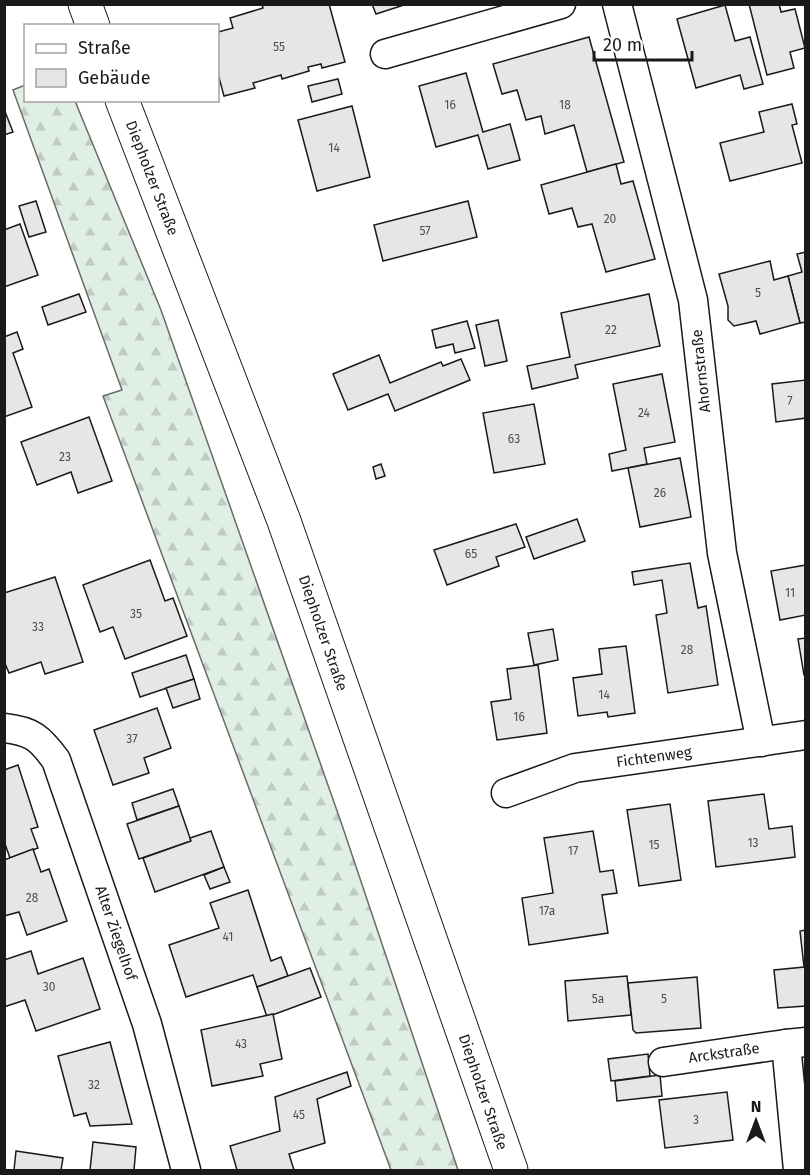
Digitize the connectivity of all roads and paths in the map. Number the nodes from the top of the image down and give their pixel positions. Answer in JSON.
{"nodes":[{"id":1,"x":85,"y":4,"type":"edge"},
{"id":2,"x":561,"y":4,"type":"edge"},
{"id":3,"x":617,"y":4,"type":"edge"},
{"id":4,"x":92,"y":24,"type":"edge"},
{"id":5,"x":385,"y":54,"type":"dead end"},
{"id":6,"x":123,"y":102,"type":"edge"},
{"id":7,"x":4,"y":728,"type":"edge"},
{"id":8,"x":806,"y":735,"type":"edge"},
{"id":9,"x":761,"y":742,"type":"junction"},
{"id":10,"x":506,"y":793,"type":"dead end"},
{"id":11,"x":796,"y":1043,"type":"edge"},
{"id":12,"x":663,"y":1062,"type":"dead end"},
{"id":13,"x":186,"y":1170,"type":"edge"},
{"id":14,"x":511,"y":1170,"type":"edge"},
{"id":15,"x":798,"y":1170,"type":"edge"}],
"edges":[{"from":1,"to":4,"type":"main road"},
{"from":2,"to":5,"type":"street"},
{"from":3,"to":9,"type":"street","name":"Ahornstraße"},
{"from":6,"to":14,"type":"main road","name":"Diepholzer Straße"},
{"from":7,"to":13,"type":"street","name":"Alter Ziegelhof"},
{"from":8,"to":9,"type":"street","name":"Fichtenweg"},
{"from":9,"to":10,"type":"street","name":"Fichtenweg"},
{"from":11,"to":12,"type":"street","name":"Arckstraße"},
{"from":11,"to":15,"type":"street","name":"Arckstraße"}]}
